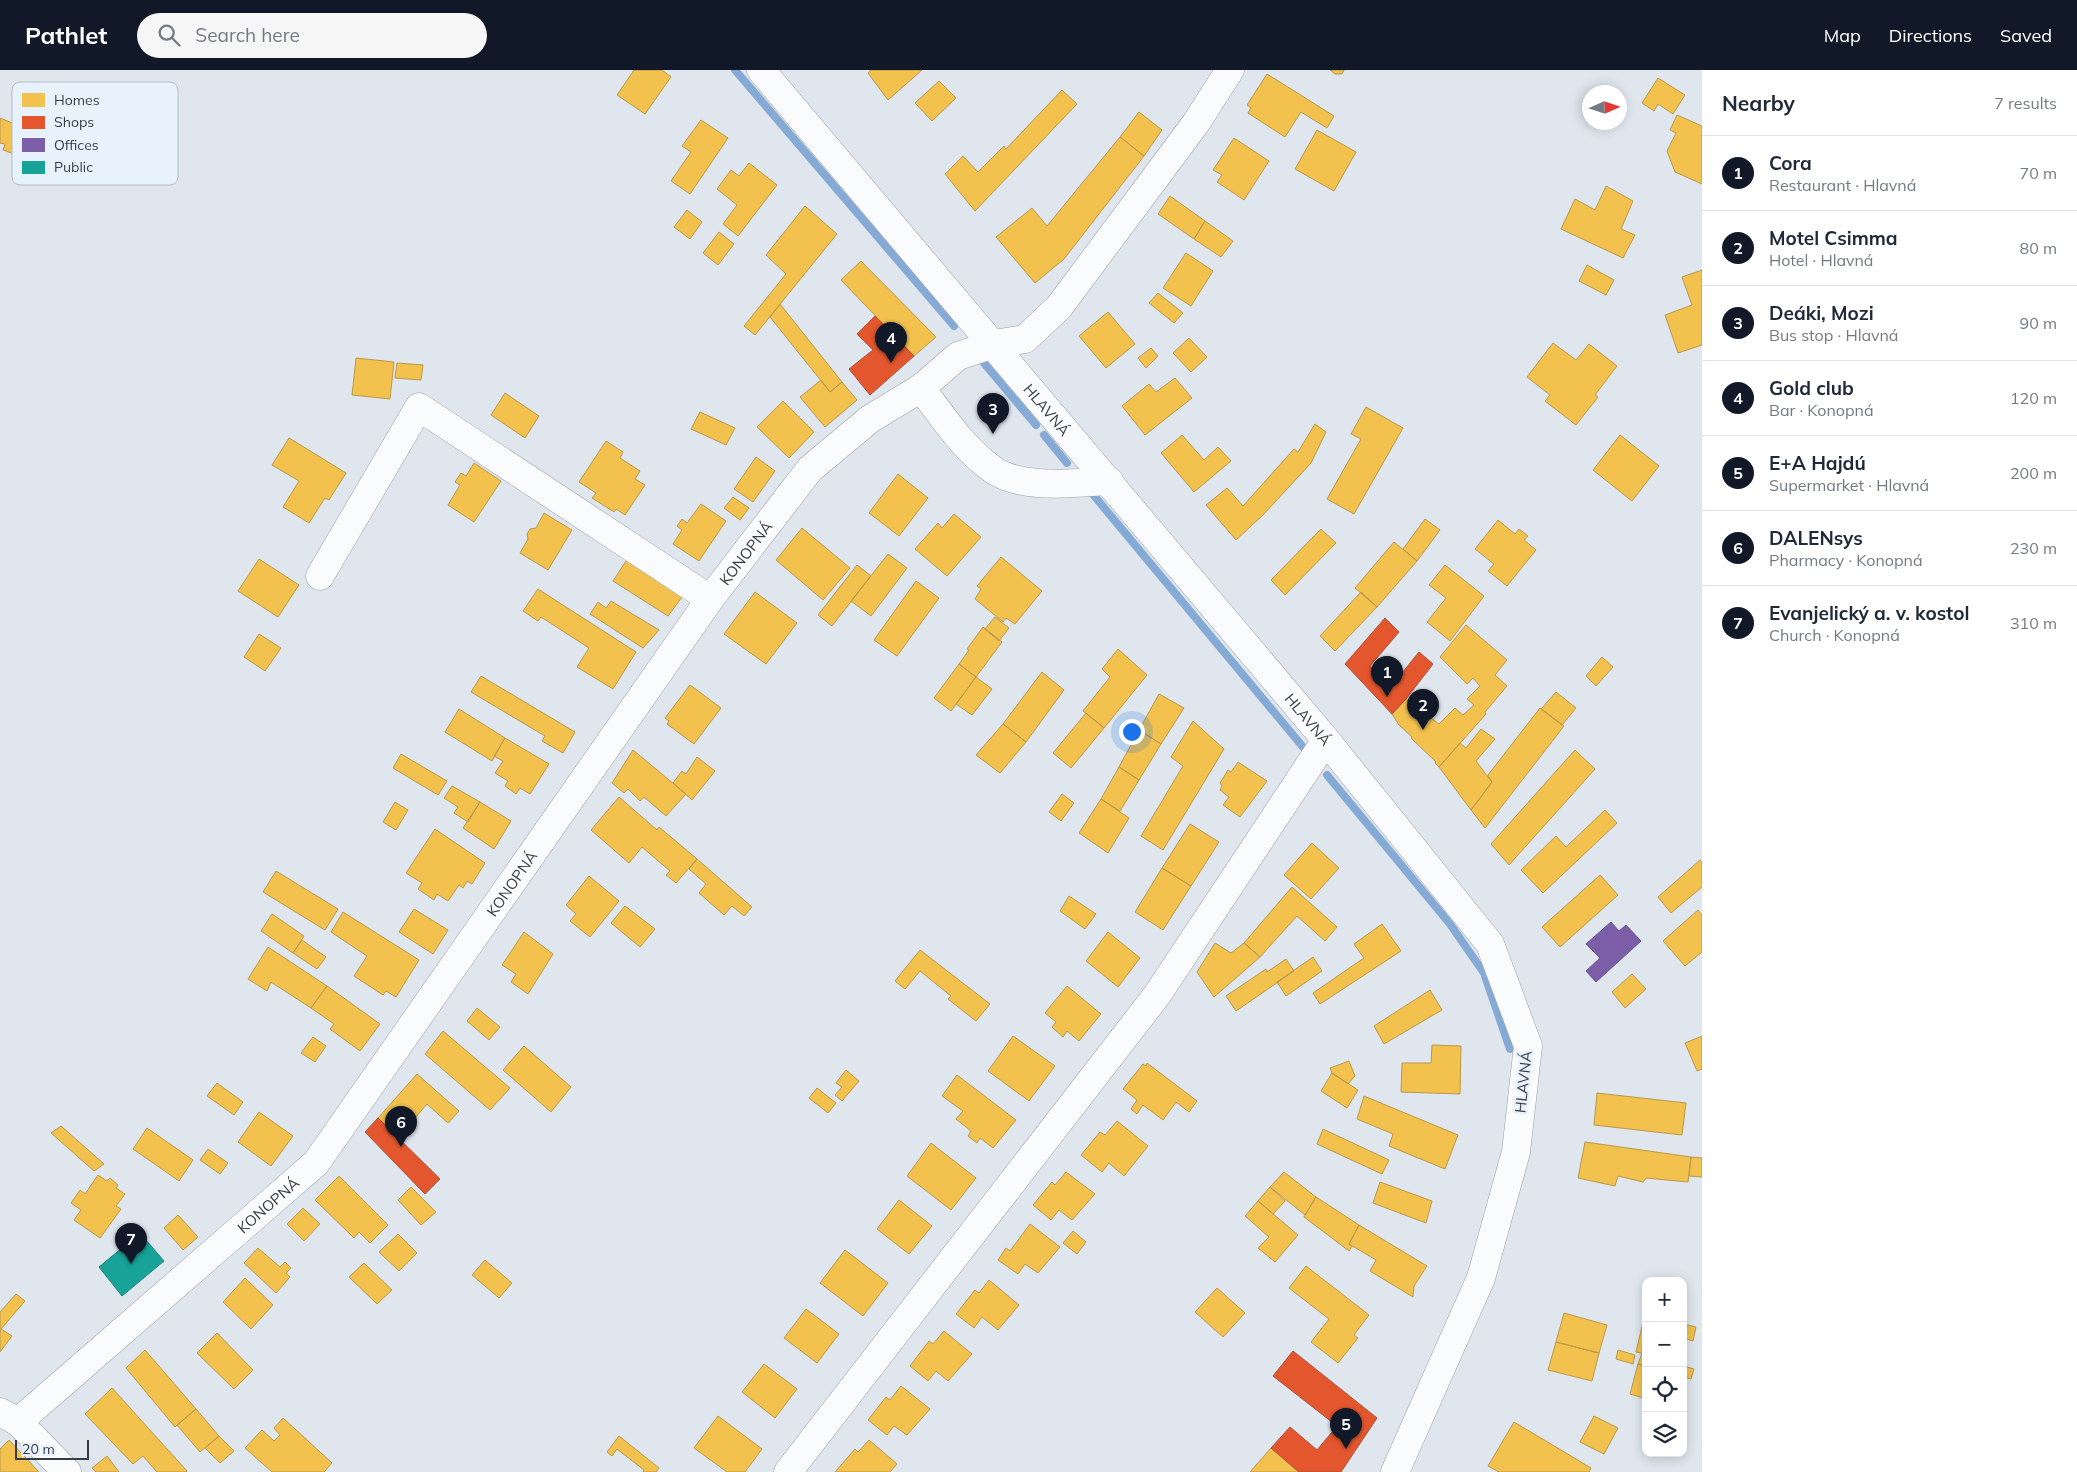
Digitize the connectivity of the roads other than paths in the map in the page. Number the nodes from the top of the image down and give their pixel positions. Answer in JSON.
{"nodes":[{"id":1,"x":761,"y":70,"type":"edge"},
{"id":2,"x":1230,"y":70,"type":"edge"},
{"id":3,"x":994,"y":344,"type":"junction"},
{"id":4,"x":921,"y":388,"type":"junction"},
{"id":5,"x":1109,"y":481,"type":"junction"},
{"id":6,"x":320,"y":576,"type":"dead end"},
{"id":7,"x":710,"y":599,"type":"junction"},
{"id":8,"x":1326,"y":740,"type":"junction"},
{"id":9,"x":9,"y":1417,"type":"edge"},
{"id":10,"x":67,"y":1472,"type":"edge"},
{"id":11,"x":788,"y":1472,"type":"edge"},
{"id":12,"x":1395,"y":1472,"type":"edge"}],
"edges":[{"from":1,"to":3,"type":"street","name":"HLAVNÁ"},
{"from":2,"to":3,"type":"street","name":"KONOPNÁ"},
{"from":3,"to":4,"type":"street","name":"KONOPNÁ"},
{"from":3,"to":5,"type":"street","name":"HLAVNÁ"},
{"from":4,"to":5,"type":"street"},
{"from":4,"to":7,"type":"street","name":"KONOPNÁ"},
{"from":5,"to":8,"type":"street","name":"HLAVNÁ"},
{"from":6,"to":7,"type":"street"},
{"from":7,"to":9,"type":"street","name":"KONOPNÁ"},
{"from":8,"to":11,"type":"street"},
{"from":8,"to":12,"type":"street","name":"HLAVNÁ"},
{"from":9,"to":10,"type":"street"}]}
